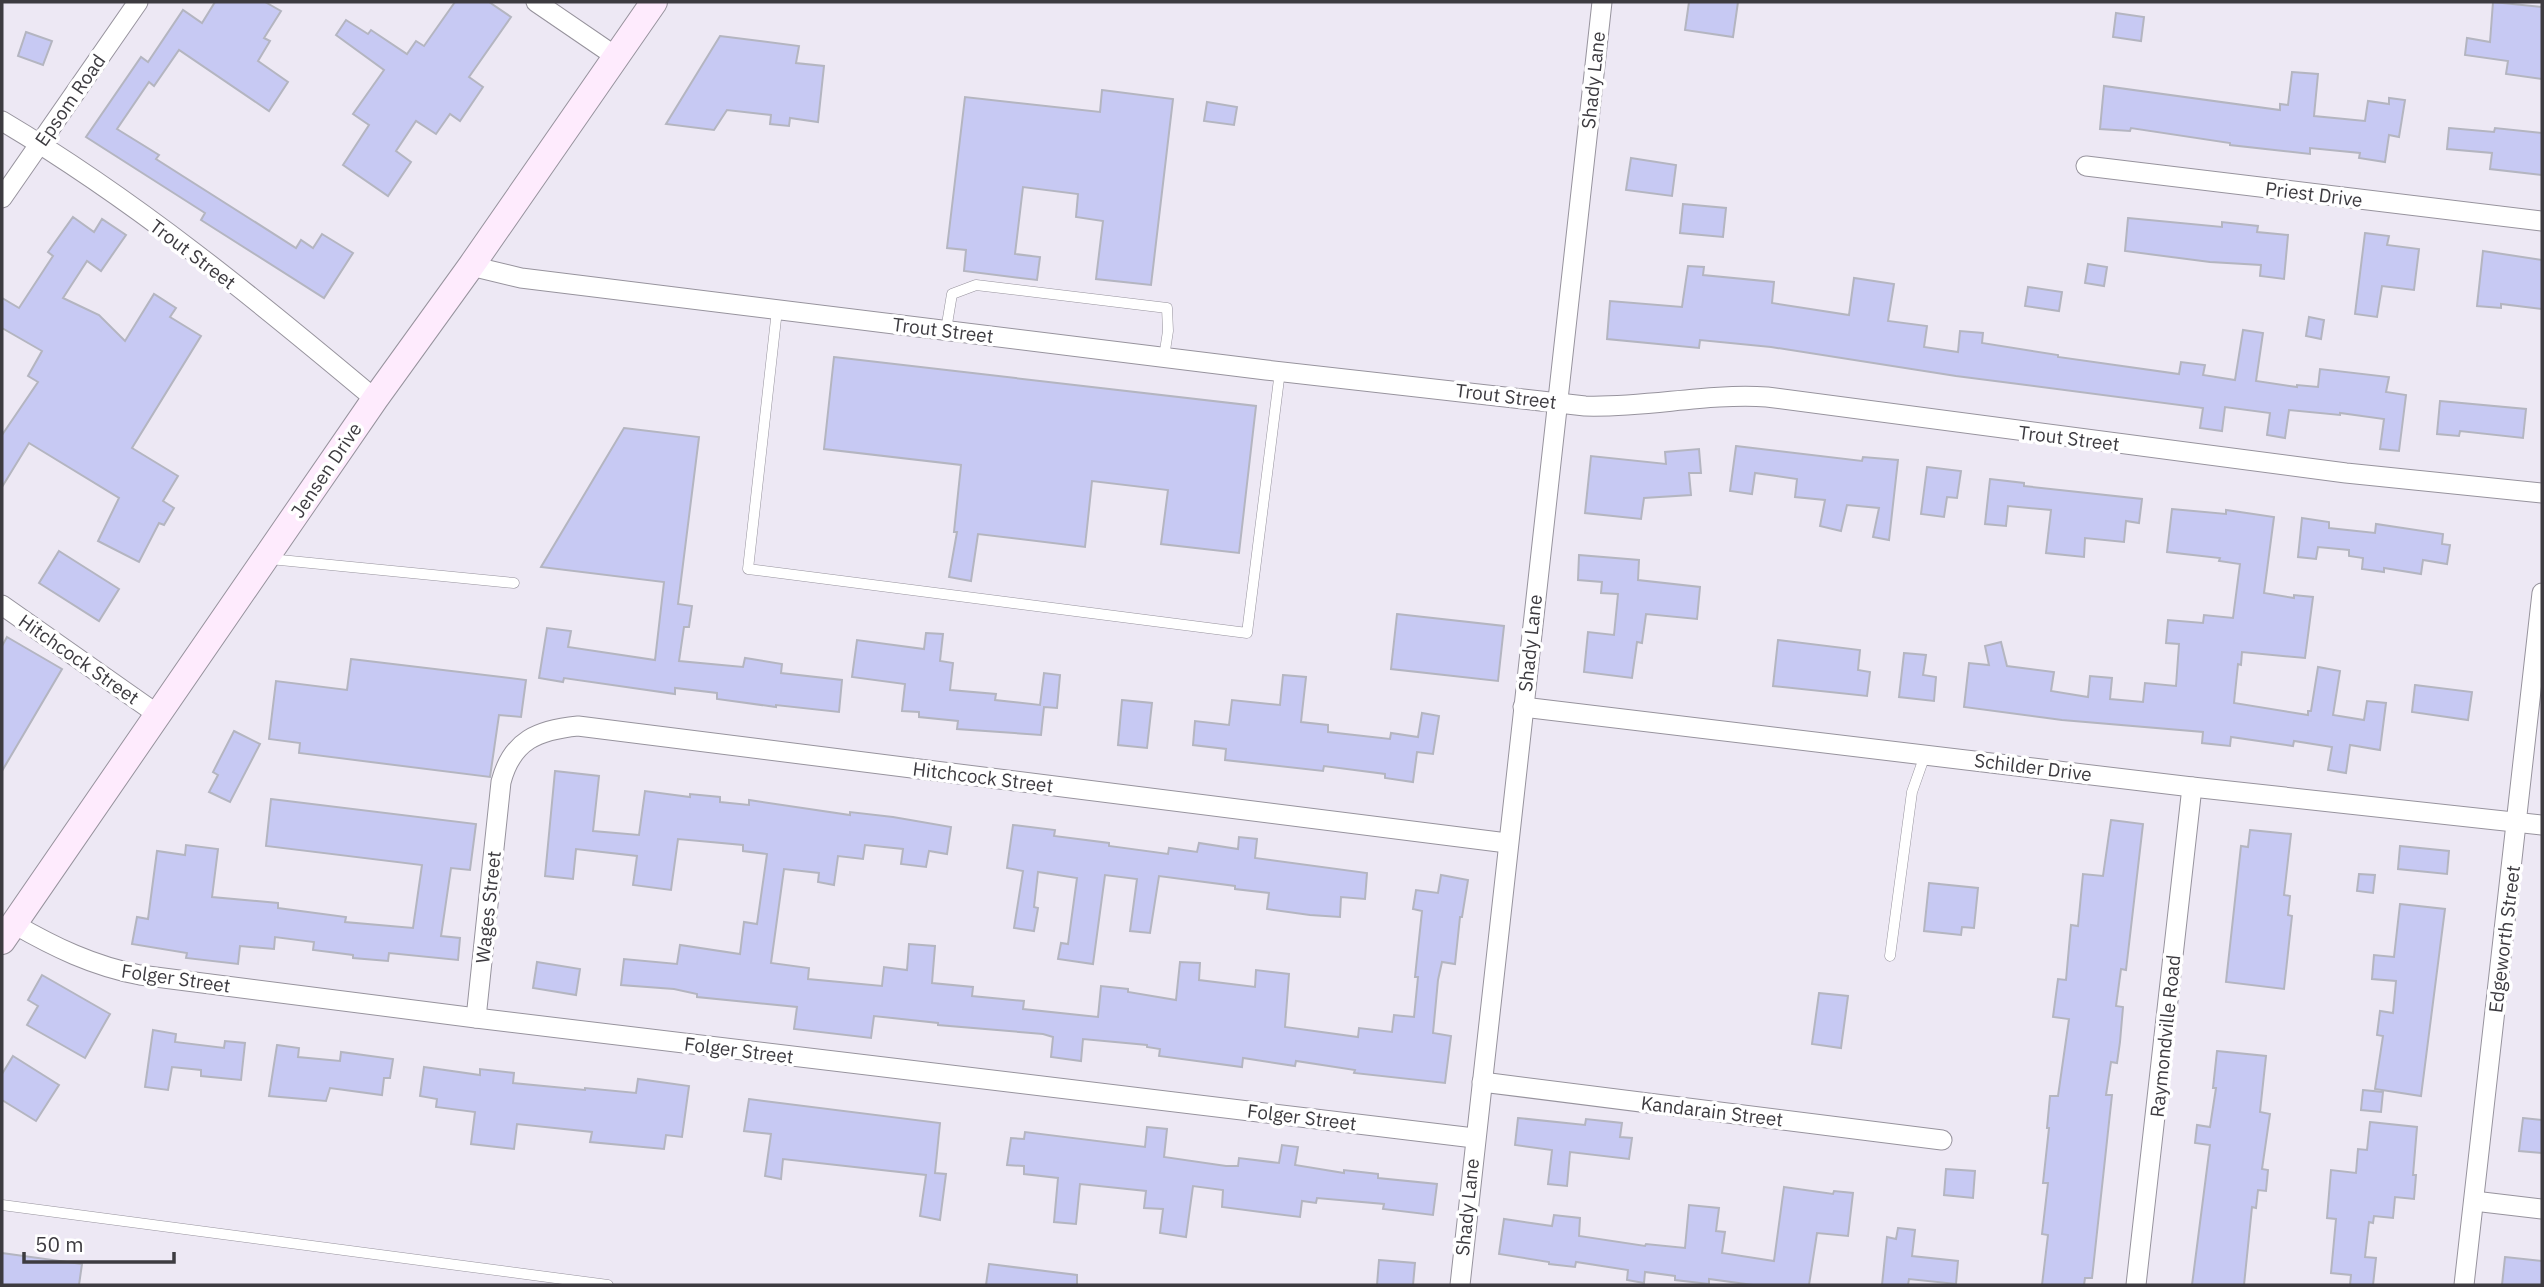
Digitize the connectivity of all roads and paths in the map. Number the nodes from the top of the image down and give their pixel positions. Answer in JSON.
{"nodes":[{"id":1,"x":138,"y":2,"type":"edge"},
{"id":2,"x":654,"y":2,"type":"edge"},
{"id":3,"x":1602,"y":2,"type":"edge"},
{"id":4,"x":549,"y":5,"type":"edge"},
{"id":5,"x":615,"y":56,"type":"junction"},
{"id":6,"x":2,"y":121,"type":"edge"},
{"id":7,"x":39,"y":144,"type":"junction"},
{"id":8,"x":2086,"y":166,"type":"dead end"},
{"id":9,"x":2,"y":198,"type":"edge"},
{"id":10,"x":2542,"y":221,"type":"edge"},
{"id":11,"x":471,"y":266,"type":"junction"},
{"id":12,"x":777,"y":310,"type":"junction"},
{"id":13,"x":946,"y":330,"type":"junction"},
{"id":14,"x":1164,"y":357,"type":"junction"},
{"id":15,"x":1280,"y":371,"type":"junction"},
{"id":16,"x":375,"y":399,"type":"junction"},
{"id":17,"x":1557,"y":402,"type":"junction"},
{"id":18,"x":2542,"y":493,"type":"edge"},
{"id":19,"x":267,"y":558,"type":"junction"},
{"id":20,"x":514,"y":583,"type":"dead end"},
{"id":21,"x":2542,"y":593,"type":"edge"},
{"id":22,"x":2,"y":605,"type":"edge"},
{"id":23,"x":1523,"y":707,"type":"junction"},
{"id":24,"x":157,"y":714,"type":"junction"},
{"id":25,"x":1925,"y":755,"type":"junction"},
{"id":26,"x":2192,"y":787,"type":"junction"},
{"id":27,"x":499,"y":797,"type":"joint"},
{"id":28,"x":2518,"y":822,"type":"junction"},
{"id":29,"x":2542,"y":825,"type":"edge"},
{"id":30,"x":1507,"y":842,"type":"junction"},
{"id":31,"x":8,"y":932,"type":"edge"},
{"id":32,"x":1890,"y":956,"type":"dead end"},
{"id":33,"x":476,"y":1018,"type":"junction"},
{"id":34,"x":1482,"y":1082,"type":"junction"},
{"id":35,"x":1474,"y":1138,"type":"junction"},
{"id":36,"x":1942,"y":1140,"type":"dead end"},
{"id":37,"x":2473,"y":1202,"type":"junction"},
{"id":38,"x":2,"y":1205,"type":"edge"},
{"id":39,"x":2542,"y":1209,"type":"edge"},
{"id":40,"x":608,"y":1285,"type":"edge"},
{"id":41,"x":1460,"y":1285,"type":"edge"},
{"id":42,"x":2136,"y":1285,"type":"edge"},
{"id":43,"x":2464,"y":1285,"type":"edge"}],
"edges":[{"from":1,"to":7,"type":"street","name":"Epsom Road"},
{"from":2,"to":5,"type":"main road","name":"Jensen Drive"},
{"from":3,"to":17,"type":"street","name":"Shady Lane"},
{"from":4,"to":5,"type":"street"},
{"from":5,"to":11,"type":"main road","name":"Jensen Drive"},
{"from":6,"to":7,"type":"street","name":"Trout Street"},
{"from":7,"to":9,"type":"street","name":"Epsom Road"},
{"from":7,"to":16,"type":"street","name":"Trout Street"},
{"from":8,"to":10,"type":"street","name":"Priest Drive"},
{"from":11,"to":12,"type":"street","name":"Trout Street"},
{"from":11,"to":16,"type":"main road","name":"Jensen Drive"},
{"from":12,"to":13,"type":"street","name":"Trout Street"},
{"from":12,"to":15,"type":"lane"},
{"from":13,"to":14,"type":"street","name":"Trout Street"},
{"from":13,"to":14,"type":"lane"},
{"from":14,"to":15,"type":"street","name":"Trout Street"},
{"from":15,"to":17,"type":"street","name":"Trout Street"},
{"from":16,"to":19,"type":"main road","name":"Jensen Drive"},
{"from":17,"to":18,"type":"street","name":"Trout Street"},
{"from":17,"to":23,"type":"street","name":"Shady Lane"},
{"from":19,"to":20,"type":"lane"},
{"from":19,"to":24,"type":"main road","name":"Jensen Drive"},
{"from":21,"to":28,"type":"street","name":"Edgeworth Street"},
{"from":22,"to":24,"type":"street","name":"Hitchcock Street"},
{"from":23,"to":25,"type":"street","name":"Schilder Drive"},
{"from":23,"to":30,"type":"street","name":"Shady Lane"},
{"from":24,"to":31,"type":"main road","name":"Jensen Drive"},
{"from":25,"to":26,"type":"street","name":"Schilder Drive"},
{"from":25,"to":32,"type":"lane"},
{"from":26,"to":28,"type":"street","name":"Schilder Drive"},
{"from":26,"to":42,"type":"street","name":"Raymondville Road"},
{"from":27,"to":30,"type":"street","name":"Hitchcock Street"},
{"from":27,"to":33,"type":"street","name":"Wages Street"},
{"from":28,"to":29,"type":"street","name":"Schilder Drive"},
{"from":28,"to":37,"type":"street","name":"Edgeworth Street"},
{"from":30,"to":34,"type":"street","name":"Shady Lane"},
{"from":31,"to":33,"type":"street","name":"Folger Street"},
{"from":33,"to":35,"type":"street","name":"Folger Street"},
{"from":34,"to":35,"type":"street","name":"Shady Lane"},
{"from":34,"to":36,"type":"street","name":"Kandarain Street"},
{"from":35,"to":41,"type":"street","name":"Shady Lane"},
{"from":37,"to":39,"type":"street"},
{"from":37,"to":43,"type":"street","name":"Edgeworth Street"},
{"from":38,"to":40,"type":"lane"}]}
